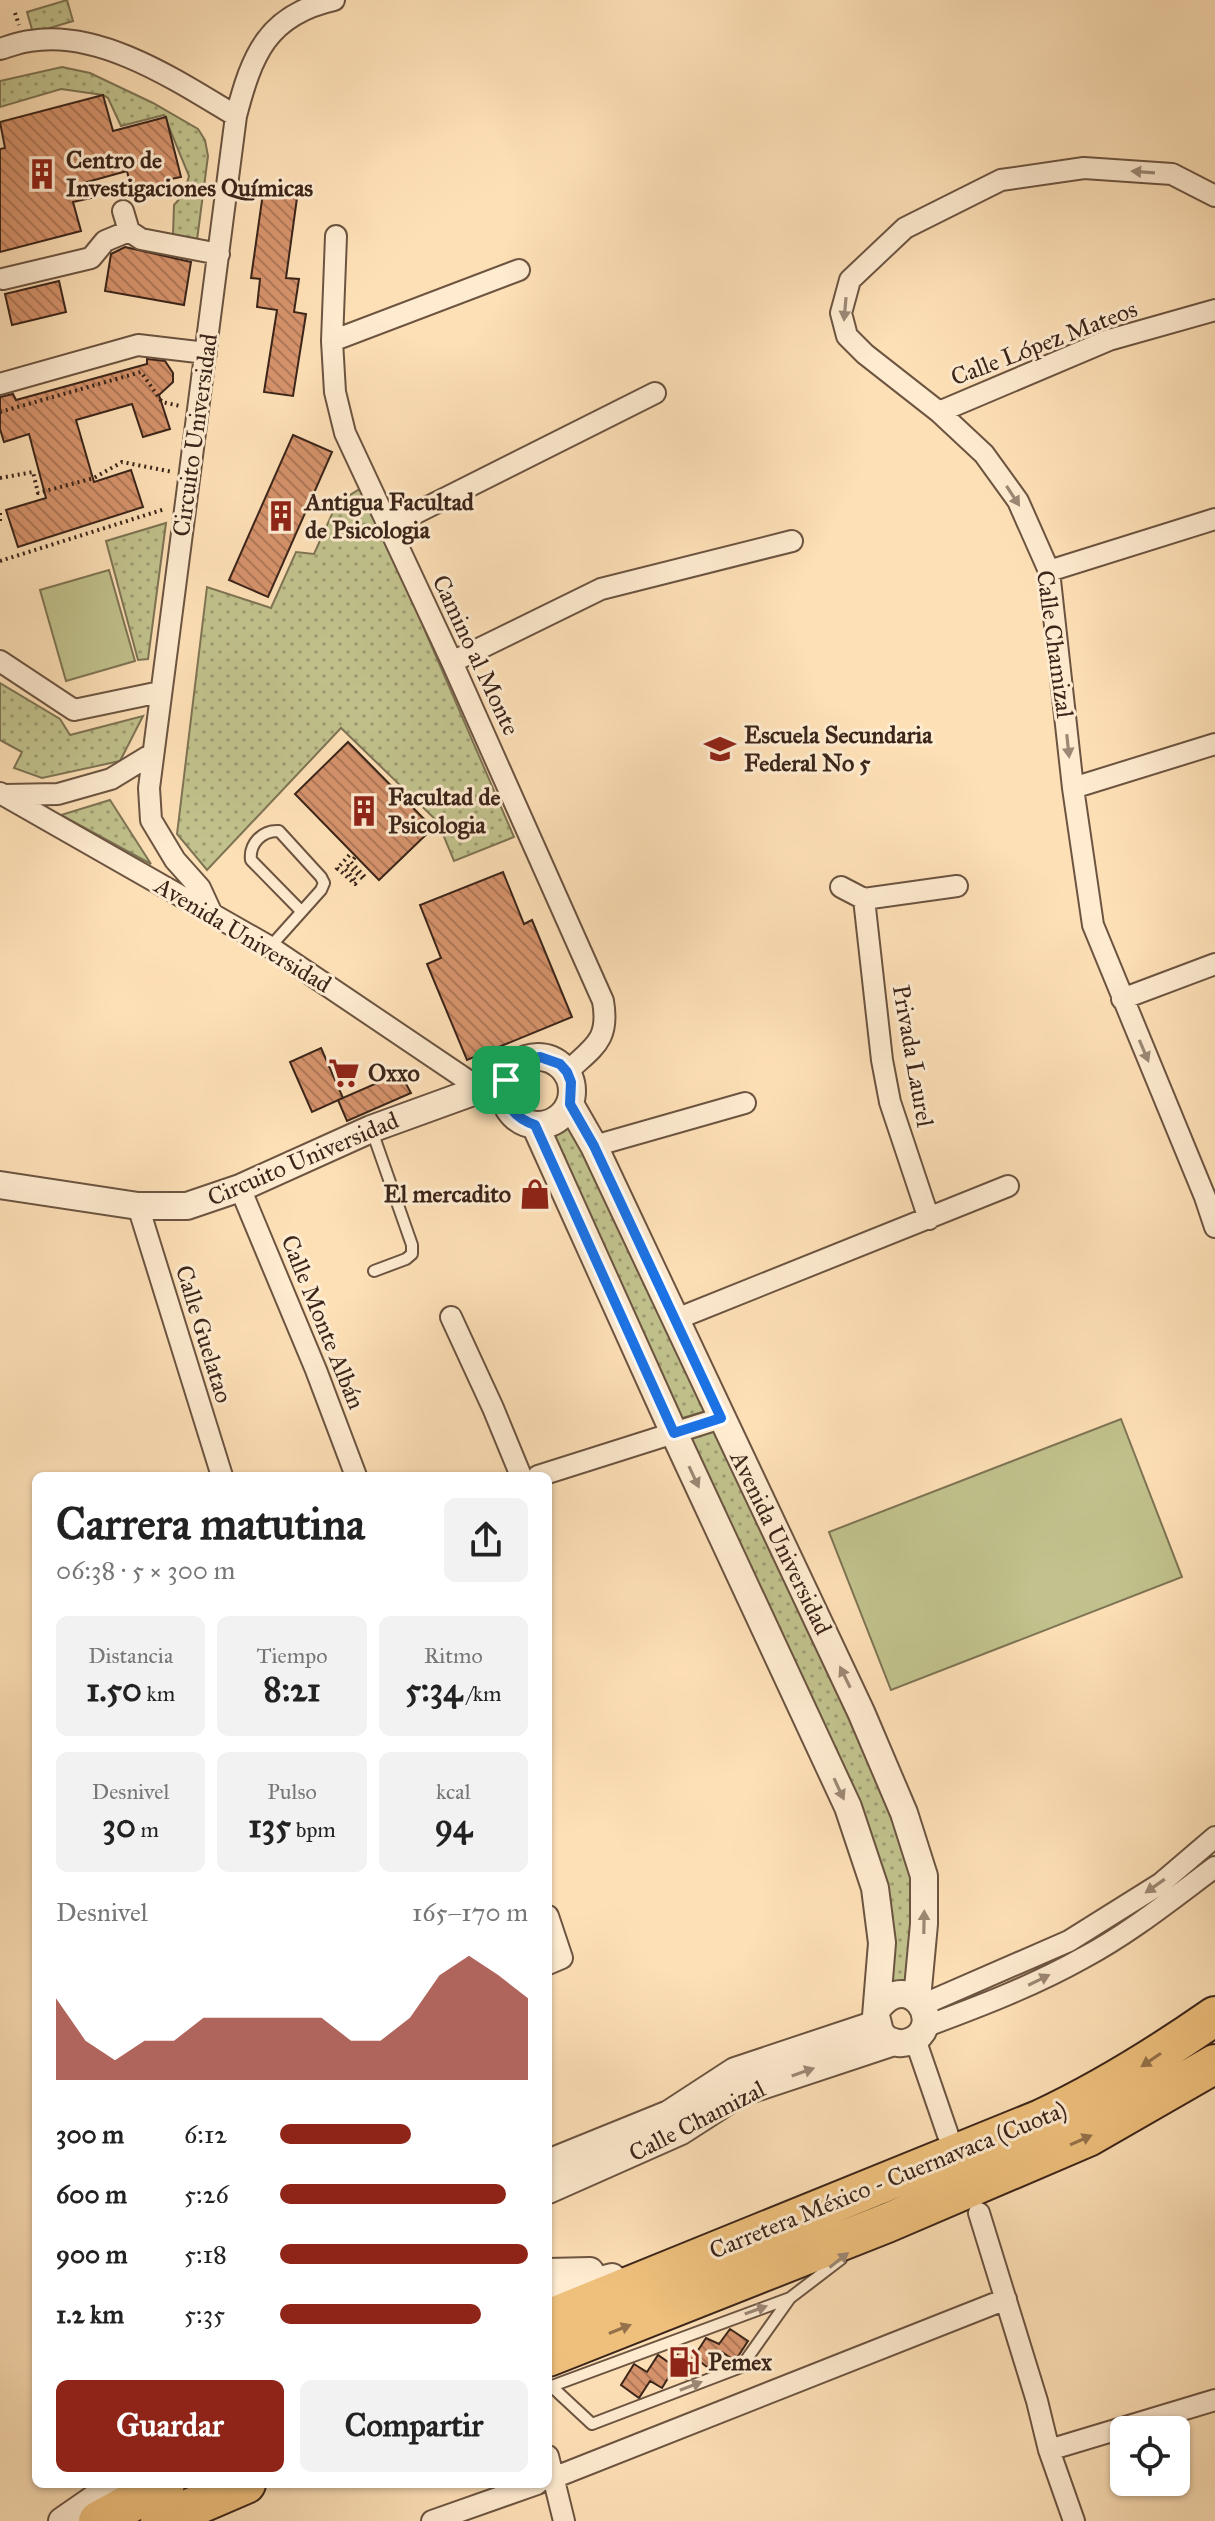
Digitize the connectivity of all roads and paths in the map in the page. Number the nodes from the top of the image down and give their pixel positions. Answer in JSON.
{"nodes":[{"id":1,"x":334,"y":0,"type":"edge"},
{"id":2,"x":15,"y":13,"type":"dead end"},
{"id":3,"x":20,"y":26,"type":"dead end"},
{"id":4,"x":0,"y":49,"type":"edge"},
{"id":5,"x":236,"y":116,"type":"junction"},
{"id":6,"x":1215,"y":196,"type":"edge"},
{"id":7,"x":123,"y":211,"type":"dead end"},
{"id":8,"x":129,"y":231,"type":"junction"},
{"id":9,"x":336,"y":236,"type":"dead end"},
{"id":10,"x":219,"y":254,"type":"junction"},
{"id":11,"x":519,"y":270,"type":"dead end"},
{"id":12,"x":3,"y":279,"type":"dead end"},
{"id":13,"x":1215,"y":310,"type":"edge"},
{"id":14,"x":332,"y":341,"type":"junction"},
{"id":15,"x":206,"y":353,"type":"junction"},
{"id":16,"x":0,"y":384,"type":"edge"},
{"id":17,"x":655,"y":393,"type":"dead end"},
{"id":18,"x":198,"y":410,"type":"junction"},
{"id":19,"x":0,"y":412,"type":"edge"},
{"id":20,"x":939,"y":412,"type":"junction"},
{"id":21,"x":190,"y":476,"type":"junction"},
{"id":22,"x":0,"y":478,"type":"edge"},
{"id":23,"x":186,"y":502,"type":"junction"},
{"id":24,"x":0,"y":513,"type":"edge"},
{"id":25,"x":1215,"y":519,"type":"edge"},
{"id":26,"x":0,"y":525,"type":"edge"},
{"id":27,"x":388,"y":527,"type":"junction"},
{"id":28,"x":792,"y":541,"type":"dead end"},
{"id":29,"x":0,"y":561,"type":"edge"},
{"id":30,"x":1049,"y":571,"type":"junction"},
{"id":31,"x":0,"y":661,"type":"edge"},
{"id":32,"x":452,"y":662,"type":"junction"},
{"id":33,"x":160,"y":692,"type":"junction"},
{"id":34,"x":1215,"y":744,"type":"edge"},
{"id":35,"x":152,"y":754,"type":"junction"},
{"id":36,"x":1073,"y":788,"type":"junction"},
{"id":37,"x":2,"y":794,"type":"edge"},
{"id":38,"x":354,"y":854,"type":"joint"},
{"id":39,"x":957,"y":886,"type":"dead end"},
{"id":40,"x":841,"y":887,"type":"dead end"},
{"id":41,"x":864,"y":899,"type":"junction"},
{"id":42,"x":301,"y":911,"type":"junction"},
{"id":43,"x":212,"y":914,"type":"junction"},
{"id":44,"x":270,"y":947,"type":"junction"},
{"id":45,"x":1215,"y":964,"type":"edge"},
{"id":46,"x":1122,"y":999,"type":"junction"},
{"id":47,"x":567,"y":1072,"type":"junction"},
{"id":48,"x":506,"y":1080,"type":"junction"},
{"id":49,"x":479,"y":1088,"type":"junction"},
{"id":50,"x":745,"y":1103,"type":"dead end"},
{"id":51,"x":570,"y":1104,"type":"junction"},
{"id":52,"x":535,"y":1125,"type":"junction"},
{"id":53,"x":371,"y":1129,"type":"junction"},
{"id":54,"x":594,"y":1146,"type":"junction"},
{"id":55,"x":0,"y":1185,"type":"edge"},
{"id":56,"x":1008,"y":1186,"type":"dead end"},
{"id":57,"x":240,"y":1188,"type":"junction"},
{"id":58,"x":1210,"y":1195,"type":"edge"},
{"id":59,"x":138,"y":1206,"type":"junction"},
{"id":60,"x":929,"y":1219,"type":"junction"},
{"id":61,"x":1215,"y":1227,"type":"edge"},
{"id":62,"x":374,"y":1271,"type":"dead end"},
{"id":63,"x":451,"y":1317,"type":"dead end"},
{"id":64,"x":674,"y":1320,"type":"junction"},
{"id":65,"x":721,"y":1418,"type":"junction"},
{"id":66,"x":674,"y":1433,"type":"junction"},
{"id":67,"x":221,"y":1472,"type":"edge"},
{"id":68,"x":354,"y":1472,"type":"edge"},
{"id":69,"x":519,"y":1472,"type":"edge"},
{"id":70,"x":551,"y":1472,"type":"edge"},
{"id":71,"x":1215,"y":1837,"type":"edge"},
{"id":72,"x":1215,"y":1867,"type":"edge"},
{"id":73,"x":552,"y":1928,"type":"edge"},
{"id":74,"x":552,"y":1962,"type":"edge"},
{"id":75,"x":1215,"y":2016,"type":"edge"},
{"id":76,"x":904,"y":2021,"type":"junction"},
{"id":77,"x":1215,"y":2064,"type":"edge"},
{"id":78,"x":948,"y":2135,"type":"dead end"},
{"id":79,"x":552,"y":2168,"type":"edge"},
{"id":80,"x":979,"y":2213,"type":"dead end"},
{"id":81,"x":887,"y":2223,"type":"junction"},
{"id":82,"x":732,"y":2244,"type":"junction"},
{"id":83,"x":633,"y":2271,"type":"junction"},
{"id":84,"x":552,"y":2272,"type":"edge"},
{"id":85,"x":552,"y":2293,"type":"edge"},
{"id":86,"x":790,"y":2298,"type":"junction"},
{"id":87,"x":1006,"y":2299,"type":"junction"},
{"id":88,"x":552,"y":2317,"type":"edge"},
{"id":89,"x":552,"y":2375,"type":"edge"},
{"id":90,"x":552,"y":2375,"type":"edge"},
{"id":91,"x":552,"y":2379,"type":"edge"},
{"id":92,"x":1215,"y":2400,"type":"edge"},
{"id":93,"x":1049,"y":2450,"type":"junction"},
{"id":94,"x":552,"y":2479,"type":"edge"},
{"id":95,"x":113,"y":2488,"type":"edge"},
{"id":96,"x":158,"y":2488,"type":"edge"},
{"id":97,"x":237,"y":2488,"type":"edge"},
{"id":98,"x":527,"y":2488,"type":"edge"},
{"id":99,"x":550,"y":2488,"type":"edge"},
{"id":100,"x":62,"y":2521,"type":"edge"},
{"id":101,"x":98,"y":2521,"type":"edge"},
{"id":102,"x":160,"y":2521,"type":"edge"},
{"id":103,"x":432,"y":2521,"type":"edge"},
{"id":104,"x":564,"y":2521,"type":"edge"},
{"id":105,"x":1074,"y":2521,"type":"edge"}],
"edges":[{"from":1,"to":5,"type":"street","name":"Circuito Universidad"},
{"from":2,"to":3,"type":"path"},
{"from":4,"to":5,"type":"street"},
{"from":5,"to":10,"type":"street","name":"Circuito Universidad"},
{"from":6,"to":20,"type":"street","name":"Calle Chamizal","one_way":true},
{"from":7,"to":8,"type":"street"},
{"from":8,"to":10,"type":"street"},
{"from":8,"to":12,"type":"street"},
{"from":9,"to":14,"type":"street","name":"Camino al Monte"},
{"from":10,"to":15,"type":"street","name":"Circuito Universidad"},
{"from":11,"to":14,"type":"street"},
{"from":13,"to":20,"type":"street","name":"Calle López Mateos"},
{"from":14,"to":27,"type":"street","name":"Camino al Monte"},
{"from":15,"to":16,"type":"street"},
{"from":15,"to":18,"type":"street","name":"Circuito Universidad"},
{"from":17,"to":27,"type":"street"},
{"from":18,"to":19,"type":"path"},
{"from":18,"to":21,"type":"street","name":"Circuito Universidad"},
{"from":20,"to":30,"type":"street","name":"Calle Chamizal","one_way":true},
{"from":21,"to":22,"type":"path"},
{"from":21,"to":23,"type":"street","name":"Circuito Universidad"},
{"from":23,"to":29,"type":"path"},
{"from":23,"to":33,"type":"street","name":"Circuito Universidad"},
{"from":24,"to":26,"type":"path"},
{"from":25,"to":30,"type":"street"},
{"from":27,"to":32,"type":"street","name":"Camino al Monte"},
{"from":28,"to":32,"type":"street"},
{"from":30,"to":36,"type":"street","name":"Calle Chamizal","one_way":true},
{"from":31,"to":33,"type":"street"},
{"from":32,"to":47,"type":"street","name":"Camino al Monte"},
{"from":33,"to":35,"type":"street","name":"Circuito Universidad"},
{"from":34,"to":36,"type":"street"},
{"from":35,"to":37,"type":"street"},
{"from":35,"to":43,"type":"street","name":"Circuito Universidad"},
{"from":36,"to":46,"type":"street","name":"Calle Chamizal"},
{"from":37,"to":43,"type":"street","name":"Avenida Universidad"},
{"from":38,"to":38,"type":"path"},
{"from":39,"to":41,"type":"street"},
{"from":40,"to":41,"type":"street"},
{"from":41,"to":60,"type":"street","name":"Privada Laurel"},
{"from":42,"to":42,"type":"lane"},
{"from":42,"to":44,"type":"lane"},
{"from":43,"to":44,"type":"street","name":"Avenida Universidad"},
{"from":44,"to":49,"type":"street","name":"Avenida Universidad"},
{"from":45,"to":46,"type":"street"},
{"from":46,"to":58,"type":"street","name":"Calle Chamizal","one_way":true},
{"from":47,"to":48,"type":"street"},
{"from":47,"to":51,"type":"street"},
{"from":48,"to":49,"type":"street","name":"Circuito Universidad"},
{"from":48,"to":52,"type":"street"},
{"from":49,"to":53,"type":"street","name":"Circuito Universidad"},
{"from":50,"to":54,"type":"street"},
{"from":51,"to":52,"type":"street"},
{"from":51,"to":54,"type":"street","name":"Avenida Universidad"},
{"from":52,"to":66,"type":"street","name":"Avenida Universidad"},
{"from":53,"to":57,"type":"street","name":"Circuito Universidad"},
{"from":53,"to":62,"type":"lane"},
{"from":54,"to":64,"type":"street","name":"Avenida Universidad"},
{"from":55,"to":59,"type":"street","name":"Circuito Universidad"},
{"from":56,"to":60,"type":"street"},
{"from":57,"to":59,"type":"street","name":"Circuito Universidad"},
{"from":57,"to":68,"type":"street","name":"Calle Monte Albán"},
{"from":58,"to":61,"type":"street","name":"Calle Chamizal"},
{"from":59,"to":67,"type":"street","name":"Calle Guelatao"},
{"from":60,"to":64,"type":"street"},
{"from":63,"to":69,"type":"street"},
{"from":64,"to":65,"type":"street","name":"Avenida Universidad"},
{"from":65,"to":66,"type":"street"},
{"from":76,"to":65,"type":"street","name":"Avenida Universidad","one_way":true},
{"from":66,"to":70,"type":"street"},
{"from":66,"to":76,"type":"street","name":"Avenida Universidad","one_way":true},
{"from":71,"to":76,"type":"street","name":"Calle Chamizal","one_way":true},
{"from":76,"to":72,"type":"street","name":"Calle Chamizal","one_way":true},
{"from":73,"to":74,"type":"street"},
{"from":75,"to":82,"type":"highway","name":"Carretera México - Cuernavaca (Cuota)","one_way":true},
{"from":76,"to":78,"type":"street"},
{"from":76,"to":79,"type":"street","name":"Calle Chamizal"},
{"from":81,"to":77,"type":"highway","name":"Carretera México - Cuernavaca (Cuota)","one_way":true},
{"from":80,"to":87,"type":"street"},
{"from":86,"to":81,"type":"lane","one_way":true},
{"from":89,"to":81,"type":"highway","name":"Carretera México - Cuernavaca (Cuota)","one_way":true},
{"from":82,"to":83,"type":"street"},
{"from":82,"to":88,"type":"highway","name":"Carretera México - Cuernavaca (Cuota)"},
{"from":83,"to":84,"type":"street"},
{"from":83,"to":85,"type":"street"},
{"from":90,"to":86,"type":"lane","one_way":true},
{"from":91,"to":86,"type":"lane","one_way":true},
{"from":87,"to":93,"type":"street"},
{"from":87,"to":94,"type":"street"},
{"from":92,"to":93,"type":"street"},
{"from":93,"to":105,"type":"street"},
{"from":95,"to":100,"type":"street"},
{"from":96,"to":101,"type":"highway"},
{"from":97,"to":102,"type":"highway"},
{"from":98,"to":103,"type":"street"},
{"from":99,"to":104,"type":"street"}]}
